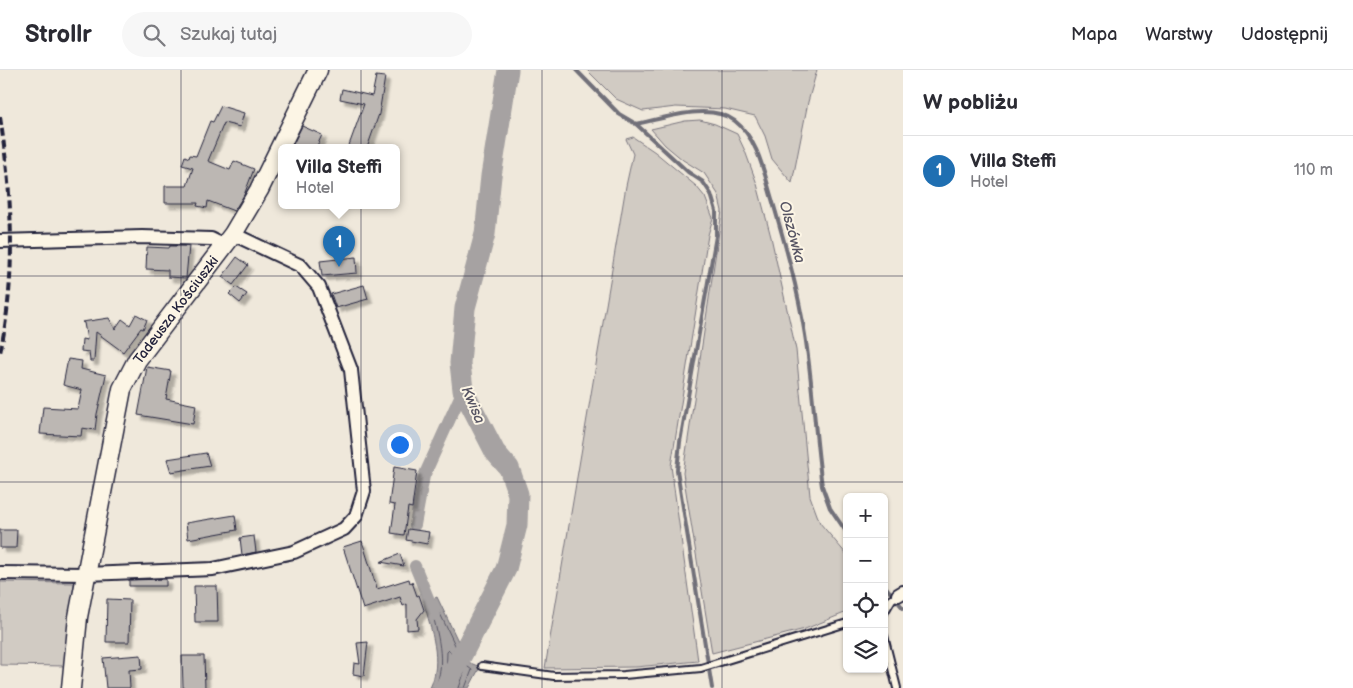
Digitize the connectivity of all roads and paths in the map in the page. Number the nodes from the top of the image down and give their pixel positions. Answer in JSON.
{"nodes":[{"id":1,"x":318,"y":70,"type":"edge"},
{"id":2,"x":282,"y":144,"type":"edge"},
{"id":3,"x":278,"y":151,"type":"edge"},
{"id":4,"x":229,"y":240,"type":"junction"},
{"id":5,"x":0,"y":241,"type":"edge"},
{"id":6,"x":0,"y":573,"type":"edge"},
{"id":7,"x":87,"y":574,"type":"junction"},
{"id":8,"x":898,"y":596,"type":"edge"},
{"id":9,"x":888,"y":608,"type":"edge"},
{"id":10,"x":843,"y":623,"type":"edge"},
{"id":11,"x":888,"y":652,"type":"edge"},
{"id":12,"x":482,"y":666,"type":"dead end"},
{"id":13,"x":71,"y":688,"type":"edge"},
{"id":14,"x":897,"y":688,"type":"edge"}],
"edges":[{"from":1,"to":2,"type":"main road","name":"Tadeusza Kościuszki"},
{"from":3,"to":4,"type":"main road","name":"Tadeusza Kościuszki"},
{"from":4,"to":5,"type":"street"},
{"from":4,"to":7,"type":"main road","name":"Tadeusza Kościuszki"},
{"from":4,"to":7,"type":"street"},
{"from":6,"to":7,"type":"street"},
{"from":7,"to":13,"type":"main road","name":"Tadeusza Kościuszki"},
{"from":8,"to":9,"type":"lane"},
{"from":10,"to":12,"type":"lane"},
{"from":11,"to":14,"type":"lane"}]}
